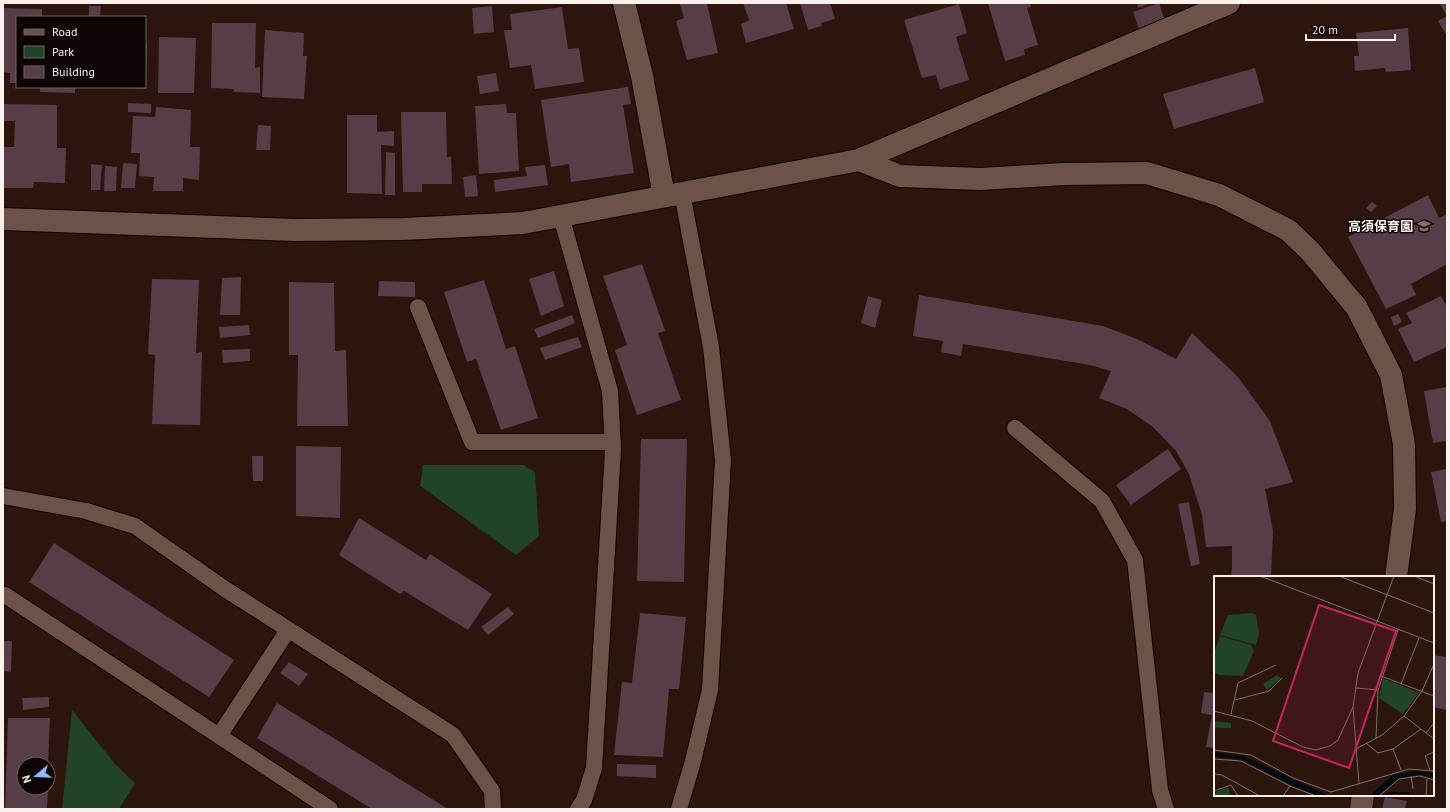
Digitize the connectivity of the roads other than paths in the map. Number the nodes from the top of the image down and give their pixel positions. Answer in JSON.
{"nodes":[{"id":1,"x":624,"y":3,"type":"edge"},
{"id":2,"x":1229,"y":3,"type":"edge"},
{"id":3,"x":858,"y":160,"type":"junction"},
{"id":4,"x":673,"y":195,"type":"junction"},
{"id":5,"x":561,"y":216,"type":"junction"},
{"id":6,"x":3,"y":218,"type":"edge"},
{"id":7,"x":418,"y":307,"type":"dead end"},
{"id":8,"x":1015,"y":428,"type":"dead end"},
{"id":9,"x":613,"y":442,"type":"junction"},
{"id":10,"x":3,"y":496,"type":"edge"},
{"id":11,"x":1396,"y":576,"type":"edge"},
{"id":12,"x":5,"y":595,"type":"dead end"},
{"id":13,"x":288,"y":630,"type":"junction"},
{"id":14,"x":219,"y":736,"type":"junction"},
{"id":15,"x":1363,"y":796,"type":"edge"},
{"id":16,"x":330,"y":809,"type":"edge"},
{"id":17,"x":493,"y":809,"type":"edge"},
{"id":18,"x":578,"y":809,"type":"edge"},
{"id":19,"x":679,"y":809,"type":"edge"},
{"id":20,"x":1166,"y":809,"type":"edge"},
{"id":21,"x":1360,"y":809,"type":"edge"}],
"edges":[{"from":1,"to":4,"type":"street"},
{"from":2,"to":3,"type":"street"},
{"from":3,"to":4,"type":"street"},
{"from":3,"to":11,"type":"street"},
{"from":4,"to":5,"type":"street"},
{"from":4,"to":19,"type":"lane"},
{"from":5,"to":6,"type":"street"},
{"from":5,"to":9,"type":"lane"},
{"from":7,"to":9,"type":"lane"},
{"from":8,"to":20,"type":"lane"},
{"from":9,"to":18,"type":"lane"},
{"from":10,"to":13,"type":"lane"},
{"from":12,"to":14,"type":"lane"},
{"from":13,"to":14,"type":"lane"},
{"from":13,"to":17,"type":"lane"},
{"from":14,"to":16,"type":"lane"},
{"from":15,"to":21,"type":"street"}]}
